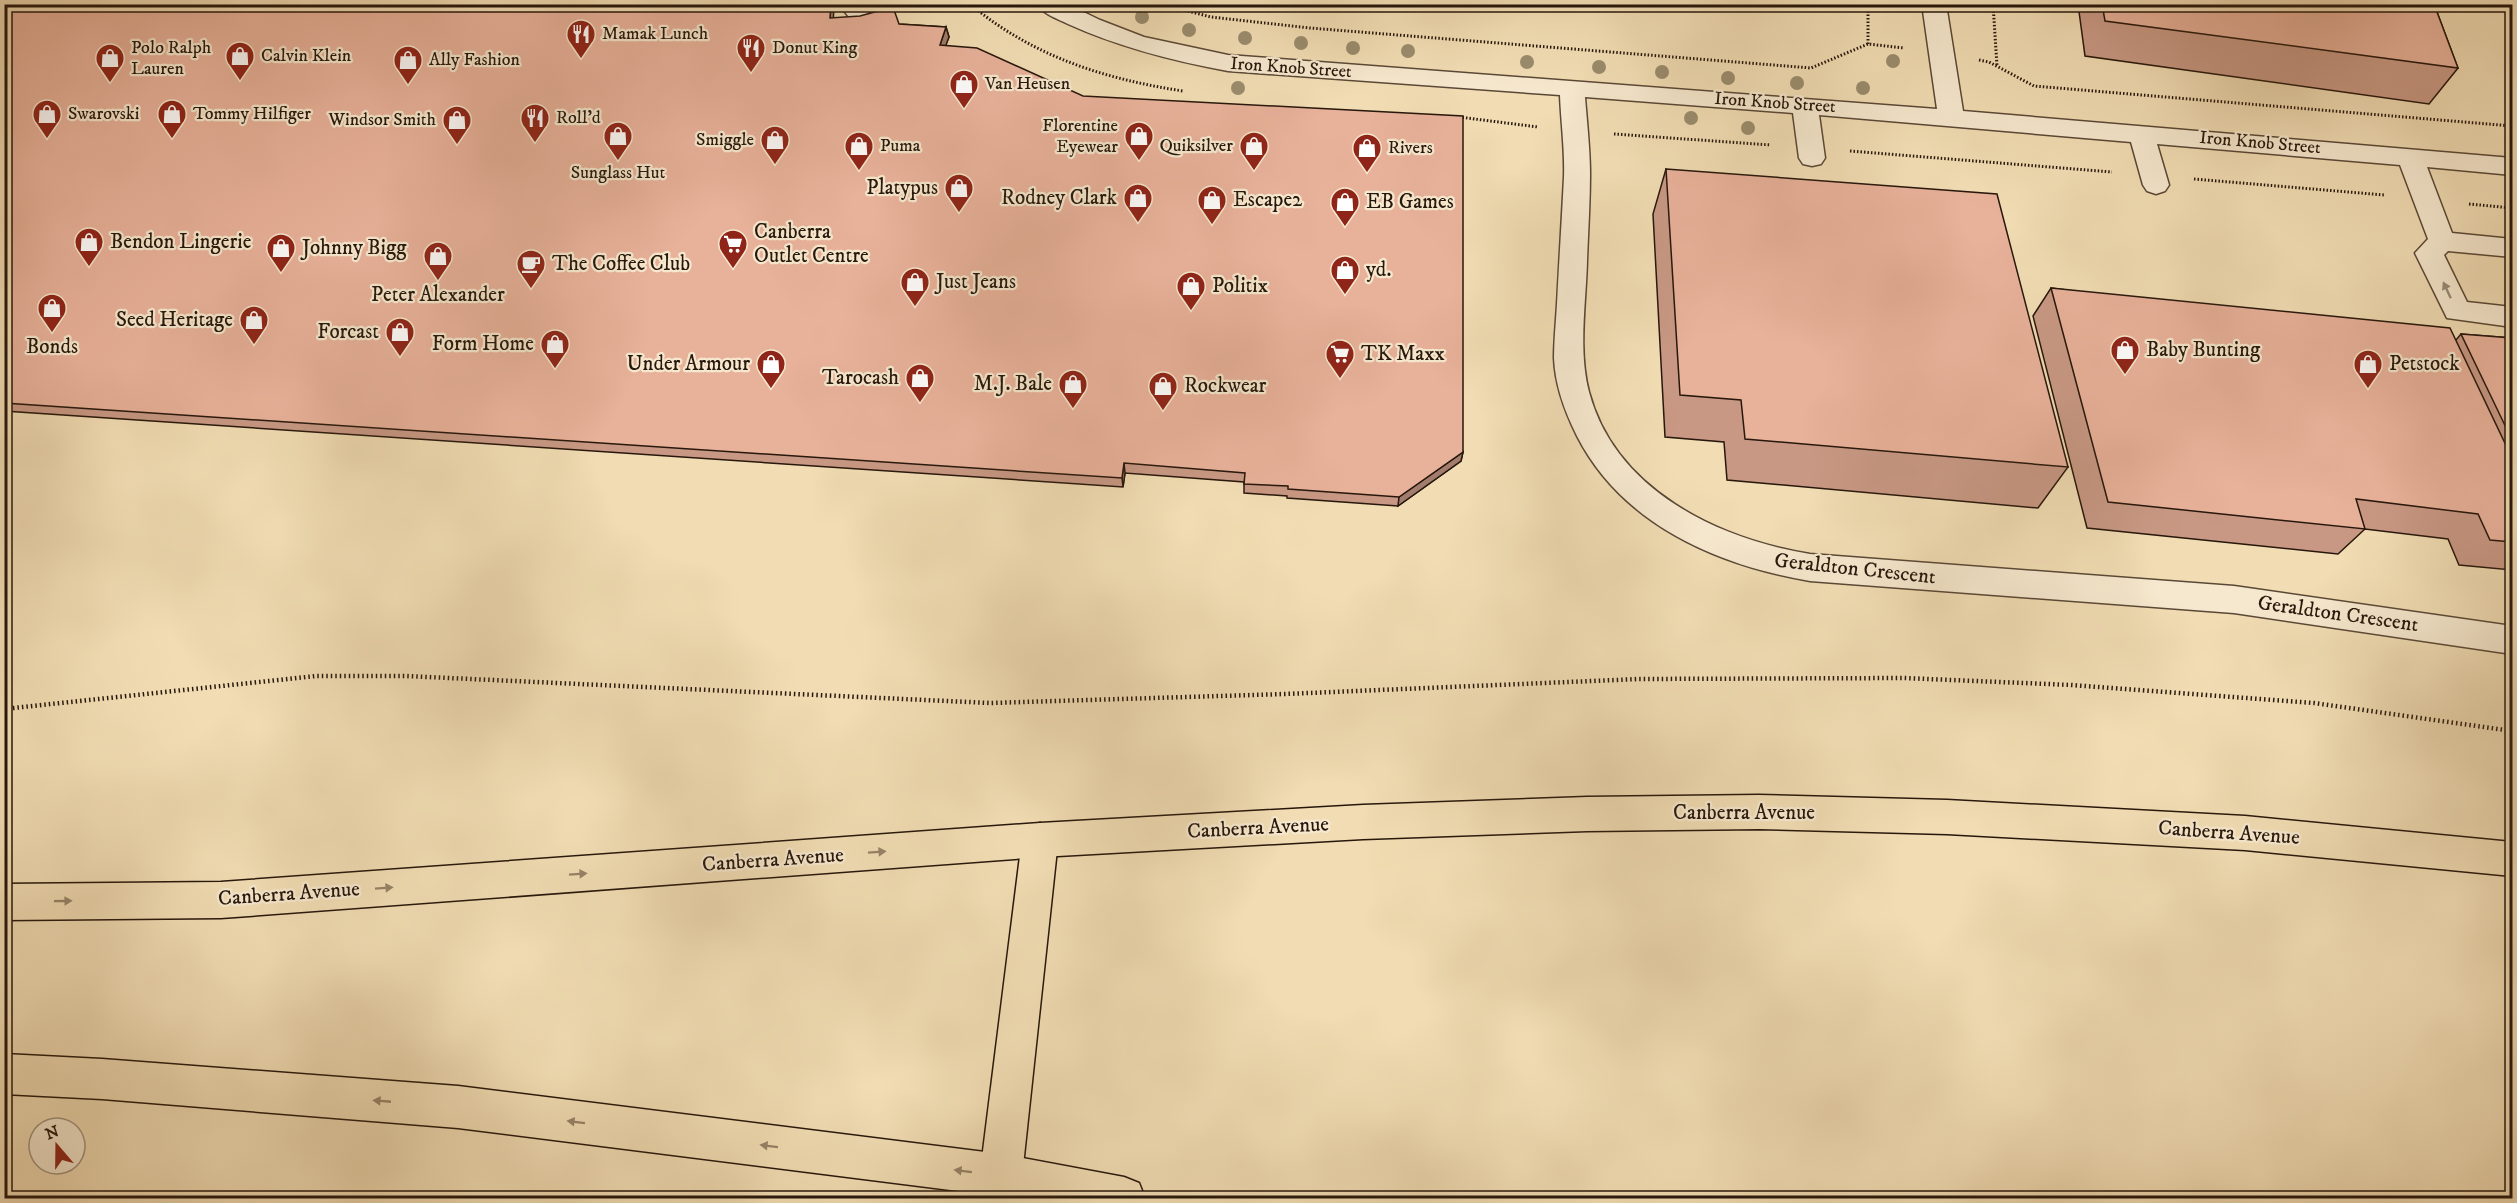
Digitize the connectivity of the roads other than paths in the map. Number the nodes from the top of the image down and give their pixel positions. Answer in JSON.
{"nodes":[{"id":1,"x":1048,"y":4,"type":"edge"},
{"id":2,"x":1934,"y":4,"type":"edge"},
{"id":3,"x":1572,"y":88,"type":"junction"},
{"id":4,"x":1805,"y":106,"type":"junction"},
{"id":5,"x":1951,"y":117,"type":"junction"},
{"id":6,"x":2141,"y":133,"type":"junction"},
{"id":7,"x":2410,"y":156,"type":"junction"},
{"id":8,"x":1812,"y":158,"type":"dead end"},
{"id":9,"x":2512,"y":166,"type":"edge"},
{"id":10,"x":2156,"y":185,"type":"dead end"},
{"id":11,"x":2442,"y":241,"type":"junction"},
{"id":12,"x":2512,"y":248,"type":"edge"},
{"id":13,"x":2512,"y":317,"type":"edge"},
{"id":14,"x":2512,"y":640,"type":"edge"},
{"id":15,"x":1040,"y":840,"type":"junction"},
{"id":16,"x":2512,"y":859,"type":"edge"},
{"id":17,"x":4,"y":902,"type":"edge"},
{"id":18,"x":4,"y":1074,"type":"edge"},
{"id":19,"x":1000,"y":1187,"type":"edge"},
{"id":20,"x":1124,"y":1198,"type":"edge"}],
"edges":[{"from":1,"to":3,"type":"street","name":"Iron Knob Street"},
{"from":2,"to":5,"type":"street"},
{"from":3,"to":4,"type":"street","name":"Iron Knob Street"},
{"from":3,"to":14,"type":"street","name":"Geraldton Crescent"},
{"from":4,"to":5,"type":"street","name":"Iron Knob Street"},
{"from":4,"to":8,"type":"street"},
{"from":5,"to":6,"type":"street","name":"Iron Knob Street"},
{"from":6,"to":7,"type":"street","name":"Iron Knob Street"},
{"from":6,"to":10,"type":"street"},
{"from":7,"to":9,"type":"street","name":"Iron Knob Street"},
{"from":7,"to":11,"type":"street"},
{"from":11,"to":12,"type":"street"},
{"from":13,"to":11,"type":"street","one_way":true},
{"from":15,"to":16,"type":"main road","name":"Canberra Avenue"},
{"from":17,"to":15,"type":"main road","name":"Canberra Avenue","one_way":true},
{"from":15,"to":19,"type":"main road"},
{"from":19,"to":18,"type":"main road","one_way":true},
{"from":19,"to":20,"type":"main road"}]}
